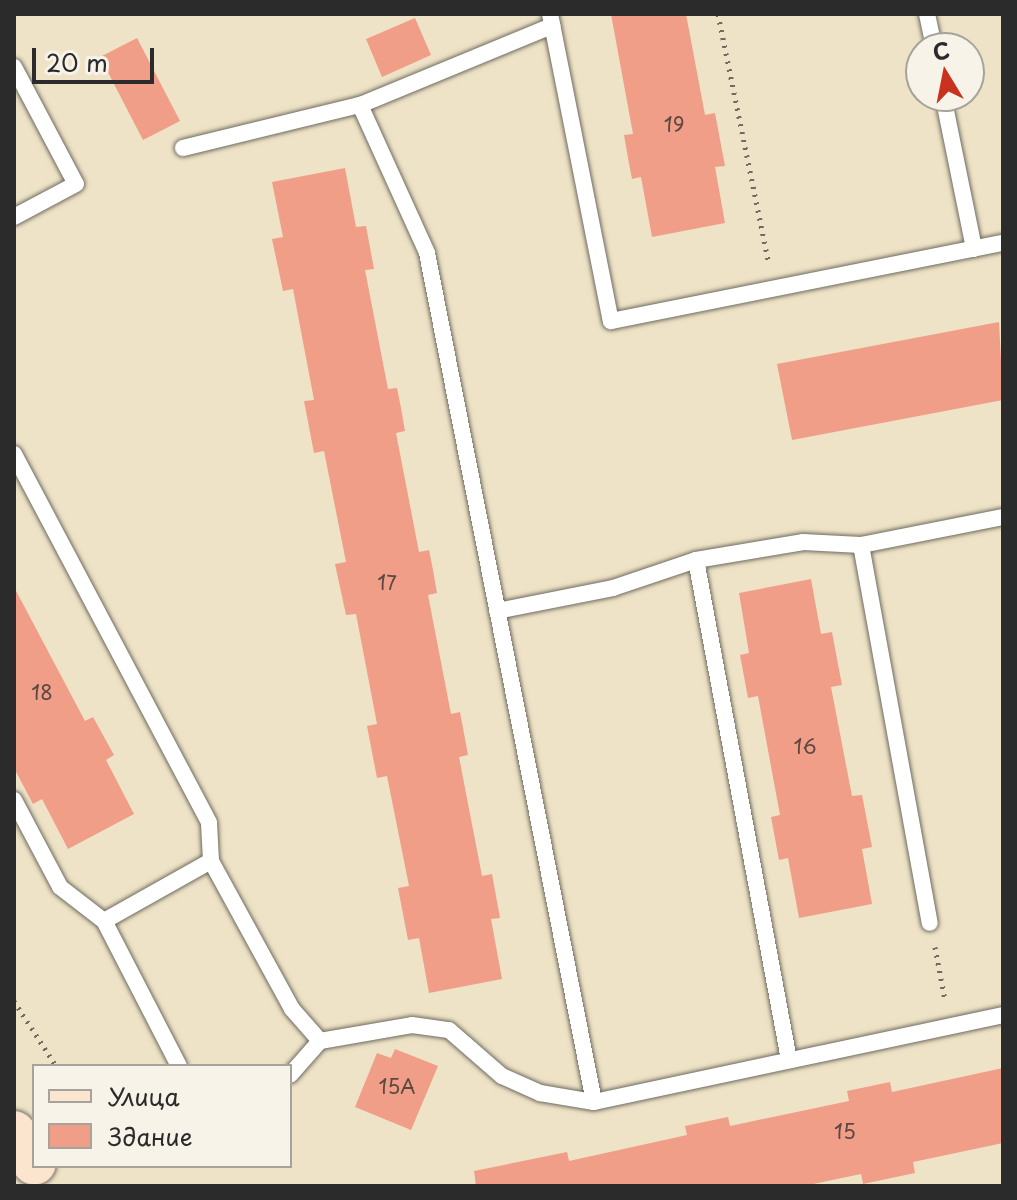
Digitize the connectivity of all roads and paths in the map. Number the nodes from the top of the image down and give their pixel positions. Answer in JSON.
{"nodes":[{"id":1,"x":718,"y":14,"type":"edge"},
{"id":2,"x":551,"y":20,"type":"edge"},
{"id":3,"x":14,"y":67,"type":"edge"},
{"id":4,"x":360,"y":105,"type":"junction"},
{"id":5,"x":946,"y":112,"type":"edge"},
{"id":6,"x":183,"y":148,"type":"dead end"},
{"id":7,"x":14,"y":217,"type":"edge"},
{"id":8,"x":1003,"y":243,"type":"edge"},
{"id":9,"x":974,"y":249,"type":"junction"},
{"id":10,"x":774,"y":289,"type":"junction"},
{"id":11,"x":14,"y":454,"type":"edge"},
{"id":12,"x":1003,"y":517,"type":"edge"},
{"id":13,"x":861,"y":545,"type":"junction"},
{"id":14,"x":696,"y":560,"type":"junction"},
{"id":15,"x":497,"y":611,"type":"junction"},
{"id":16,"x":14,"y":800,"type":"edge"},
{"id":17,"x":211,"y":861,"type":"junction"},
{"id":18,"x":104,"y":921,"type":"junction"},
{"id":19,"x":930,"y":923,"type":"joint"},
{"id":20,"x":14,"y":1001,"type":"edge"},
{"id":21,"x":1003,"y":1015,"type":"edge"},
{"id":22,"x":950,"y":1026,"type":"junction"},
{"id":23,"x":320,"y":1041,"type":"junction"},
{"id":24,"x":789,"y":1060,"type":"junction"},
{"id":25,"x":55,"y":1064,"type":"edge"},
{"id":26,"x":178,"y":1064,"type":"edge"},
{"id":27,"x":292,"y":1073,"type":"edge"},
{"id":28,"x":594,"y":1102,"type":"junction"},
{"id":29,"x":14,"y":1133,"type":"edge"},
{"id":30,"x":32,"y":1160,"type":"edge"},
{"id":31,"x":37,"y":1168,"type":"edge"},
{"id":32,"x":49,"y":1186,"type":"edge"}],
"edges":[{"from":1,"to":10,"type":"path"},
{"from":2,"to":4,"type":"lane"},
{"from":2,"to":10,"type":"lane"},
{"from":3,"to":7,"type":"lane"},
{"from":4,"to":6,"type":"lane"},
{"from":4,"to":15,"type":"lane"},
{"from":5,"to":9,"type":"lane"},
{"from":8,"to":9,"type":"lane"},
{"from":9,"to":10,"type":"lane"},
{"from":11,"to":17,"type":"lane"},
{"from":12,"to":13,"type":"lane"},
{"from":13,"to":14,"type":"lane"},
{"from":13,"to":19,"type":"lane"},
{"from":14,"to":15,"type":"lane"},
{"from":14,"to":24,"type":"lane"},
{"from":15,"to":28,"type":"lane"},
{"from":16,"to":18,"type":"lane"},
{"from":17,"to":18,"type":"lane"},
{"from":17,"to":23,"type":"lane"},
{"from":18,"to":26,"type":"lane"},
{"from":19,"to":22,"type":"path"},
{"from":20,"to":25,"type":"path"},
{"from":21,"to":22,"type":"lane"},
{"from":22,"to":24,"type":"lane"},
{"from":23,"to":27,"type":"lane"},
{"from":23,"to":28,"type":"lane"},
{"from":24,"to":28,"type":"lane"},
{"from":29,"to":30,"type":"main road"},
{"from":31,"to":32,"type":"main road"}]}
